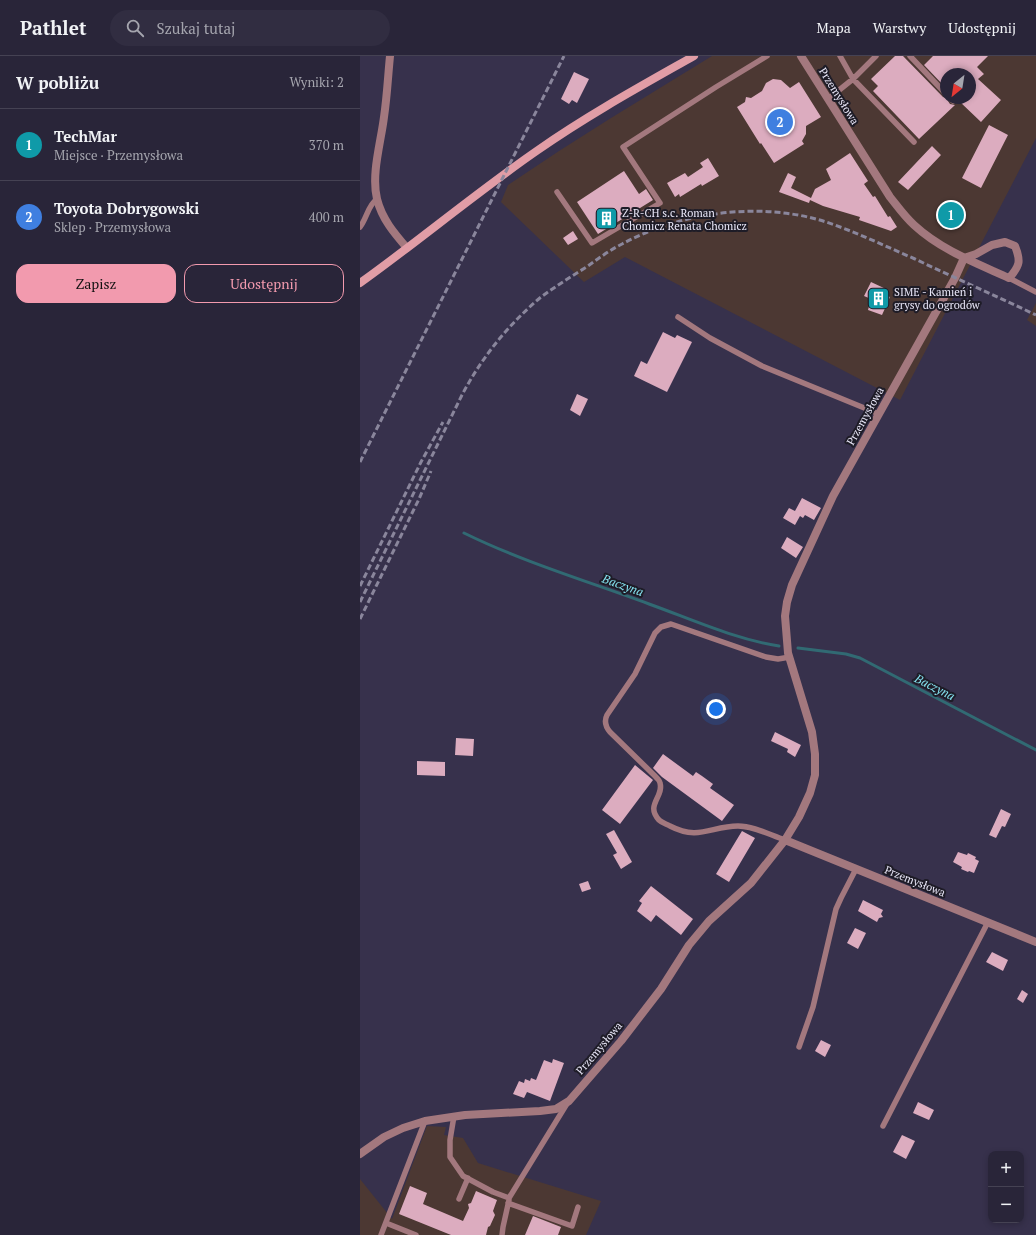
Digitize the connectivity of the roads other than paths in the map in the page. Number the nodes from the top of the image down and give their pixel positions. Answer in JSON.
{"nodes":[{"id":1,"x":390,"y":56,"type":"edge"},
{"id":2,"x":694,"y":56,"type":"edge"},
{"id":3,"x":767,"y":56,"type":"edge"},
{"id":4,"x":801,"y":56,"type":"edge"},
{"id":5,"x":840,"y":56,"type":"edge"},
{"id":6,"x":910,"y":56,"type":"edge"},
{"id":7,"x":873,"y":57,"type":"edge"},
{"id":8,"x":853,"y":79,"type":"junction"},
{"id":9,"x":940,"y":88,"type":"edge"},
{"id":10,"x":828,"y":99,"type":"junction"},
{"id":11,"x":914,"y":142,"type":"dead end"},
{"id":12,"x":557,"y":192,"type":"dead end"},
{"id":13,"x":377,"y":199,"type":"junction"},
{"id":14,"x":360,"y":227,"type":"edge"},
{"id":15,"x":407,"y":248,"type":"junction"},
{"id":16,"x":964,"y":258,"type":"junction"},
{"id":17,"x":1009,"y":278,"type":"junction"},
{"id":18,"x":360,"y":283,"type":"edge"},
{"id":19,"x":1036,"y":292,"type":"edge"},
{"id":20,"x":678,"y":316,"type":"dead end"},
{"id":21,"x":879,"y":414,"type":"junction"},
{"id":22,"x":790,"y":657,"type":"junction"},
{"id":23,"x":785,"y":840,"type":"junction"},
{"id":24,"x":856,"y":869,"type":"junction"},
{"id":25,"x":988,"y":922,"type":"junction"},
{"id":26,"x":1036,"y":942,"type":"edge"},
{"id":27,"x":799,"y":1047,"type":"dead end"},
{"id":28,"x":569,"y":1101,"type":"junction"},
{"id":29,"x":454,"y":1116,"type":"junction"},
{"id":30,"x":425,"y":1121,"type":"junction"},
{"id":31,"x":884,"y":1126,"type":"dead end"},
{"id":32,"x":360,"y":1154,"type":"edge"},
{"id":33,"x":468,"y":1178,"type":"junction"},
{"id":34,"x":459,"y":1199,"type":"dead end"},
{"id":35,"x":509,"y":1201,"type":"junction"},
{"id":36,"x":578,"y":1207,"type":"dead end"},
{"id":37,"x":386,"y":1223,"type":"junction"},
{"id":38,"x":381,"y":1235,"type":"edge"},
{"id":39,"x":416,"y":1235,"type":"edge"},
{"id":40,"x":502,"y":1235,"type":"edge"}],
"edges":[{"from":1,"to":13,"type":"street"},
{"from":2,"to":15,"type":"main road"},
{"from":3,"to":12,"type":"lane"},
{"from":4,"to":10,"type":"street","name":"Przemysłowa"},
{"from":5,"to":8,"type":"lane"},
{"from":6,"to":9,"type":"lane"},
{"from":7,"to":8,"type":"lane"},
{"from":8,"to":10,"type":"lane"},
{"from":8,"to":11,"type":"lane"},
{"from":10,"to":16,"type":"street","name":"Przemysłowa"},
{"from":13,"to":14,"type":"lane"},
{"from":13,"to":15,"type":"street"},
{"from":15,"to":18,"type":"main road"},
{"from":16,"to":17,"type":"street"},
{"from":16,"to":17,"type":"street"},
{"from":16,"to":21,"type":"street","name":"Przemysłowa"},
{"from":17,"to":19,"type":"lane"},
{"from":20,"to":21,"type":"lane"},
{"from":21,"to":22,"type":"street","name":"Przemysłowa"},
{"from":22,"to":23,"type":"street","name":"Przemysłowa"},
{"from":22,"to":23,"type":"lane"},
{"from":23,"to":24,"type":"street","name":"Przemysłowa"},
{"from":23,"to":28,"type":"street","name":"Przemysłowa"},
{"from":24,"to":25,"type":"street","name":"Przemysłowa"},
{"from":24,"to":27,"type":"lane"},
{"from":25,"to":26,"type":"street","name":"Przemysłowa"},
{"from":25,"to":31,"type":"lane"},
{"from":28,"to":29,"type":"street","name":"Przemysłowa"},
{"from":28,"to":35,"type":"lane"},
{"from":29,"to":30,"type":"street","name":"Przemysłowa"},
{"from":29,"to":33,"type":"lane"},
{"from":30,"to":32,"type":"street","name":"Przemysłowa"},
{"from":30,"to":37,"type":"lane"},
{"from":33,"to":34,"type":"lane"},
{"from":33,"to":35,"type":"lane"},
{"from":35,"to":36,"type":"lane"},
{"from":35,"to":40,"type":"lane"},
{"from":37,"to":38,"type":"lane"},
{"from":37,"to":39,"type":"lane"}]}
